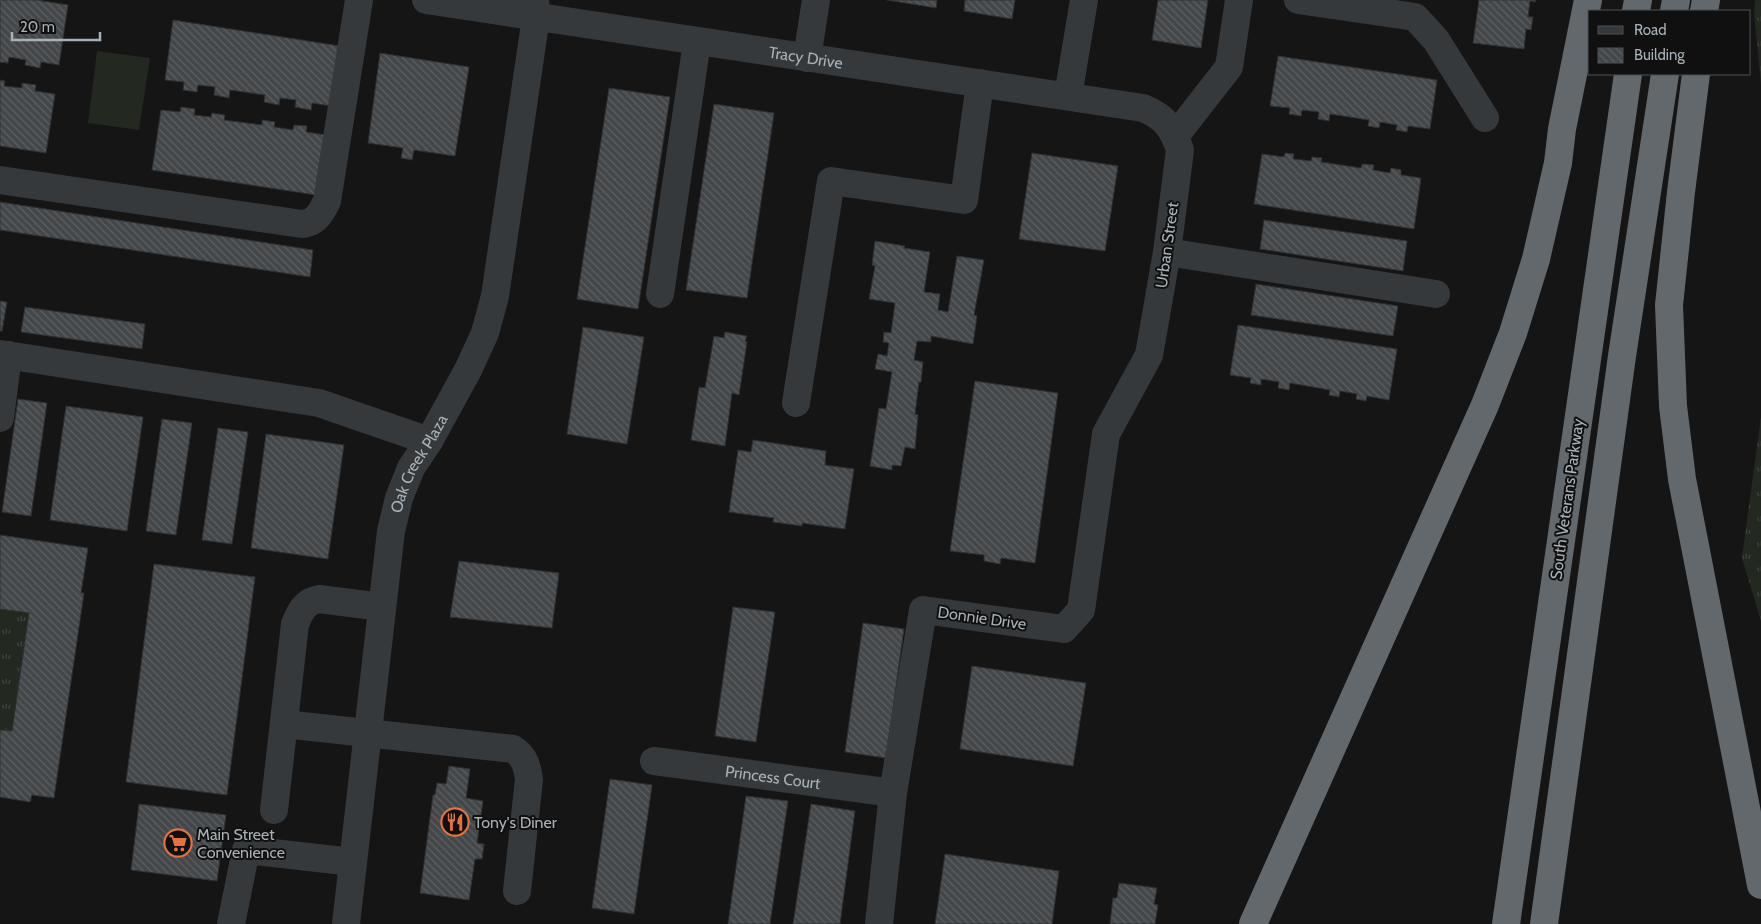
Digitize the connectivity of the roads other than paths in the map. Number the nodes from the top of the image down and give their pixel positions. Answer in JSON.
{"nodes":[{"id":1,"x":359,"y":0,"type":"edge"},
{"id":2,"x":426,"y":0,"type":"edge"},
{"id":3,"x":816,"y":0,"type":"edge"},
{"id":4,"x":1084,"y":0,"type":"edge"},
{"id":5,"x":1239,"y":0,"type":"edge"},
{"id":6,"x":1298,"y":0,"type":"edge"},
{"id":7,"x":1588,"y":0,"type":"edge"},
{"id":8,"x":536,"y":8,"type":"edge"},
{"id":9,"x":1420,"y":8,"type":"edge"},
{"id":10,"x":697,"y":42,"type":"junction"},
{"id":11,"x":807,"y":58,"type":"junction"},
{"id":12,"x":1628,"y":75,"type":"edge"},
{"id":13,"x":1664,"y":75,"type":"edge"},
{"id":14,"x":1696,"y":75,"type":"edge"},
{"id":15,"x":980,"y":82,"type":"junction"},
{"id":16,"x":1068,"y":96,"type":"junction"},
{"id":17,"x":1484,"y":118,"type":"dead end"},
{"id":18,"x":1176,"y":135,"type":"junction"},
{"id":19,"x":0,"y":180,"type":"edge"},
{"id":20,"x":1167,"y":252,"type":"junction"},
{"id":21,"x":660,"y":294,"type":"dead end"},
{"id":22,"x":1436,"y":294,"type":"dead end"},
{"id":23,"x":4,"y":354,"type":"edge"},
{"id":24,"x":1149,"y":355,"type":"joint"},
{"id":25,"x":796,"y":404,"type":"dead end"},
{"id":26,"x":0,"y":418,"type":"edge"},
{"id":27,"x":429,"y":441,"type":"junction"},
{"id":28,"x":382,"y":607,"type":"junction"},
{"id":29,"x":284,"y":724,"type":"junction"},
{"id":30,"x":368,"y":734,"type":"junction"},
{"id":31,"x":654,"y":761,"type":"dead end"},
{"id":32,"x":893,"y":793,"type":"junction"},
{"id":33,"x":274,"y":810,"type":"dead end"},
{"id":34,"x":353,"y":862,"type":"junction"},
{"id":35,"x":1761,"y":885,"type":"edge"},
{"id":36,"x":517,"y":892,"type":"dead end"},
{"id":37,"x":231,"y":924,"type":"edge"},
{"id":38,"x":346,"y":924,"type":"edge"},
{"id":39,"x":879,"y":924,"type":"edge"},
{"id":40,"x":1253,"y":924,"type":"edge"},
{"id":41,"x":1506,"y":924,"type":"edge"},
{"id":42,"x":1544,"y":924,"type":"edge"}],
"edges":[{"from":1,"to":19,"type":"street"},
{"from":2,"to":8,"type":"street","name":"Tracy Drive"},
{"from":3,"to":11,"type":"street"},
{"from":4,"to":16,"type":"street"},
{"from":5,"to":18,"type":"street"},
{"from":6,"to":9,"type":"street"},
{"from":7,"to":40,"type":"highway"},
{"from":8,"to":10,"type":"street","name":"Tracy Drive"},
{"from":8,"to":27,"type":"street","name":"Oak Creek Plaza"},
{"from":9,"to":17,"type":"street"},
{"from":10,"to":11,"type":"street","name":"Tracy Drive"},
{"from":10,"to":21,"type":"street"},
{"from":11,"to":15,"type":"street","name":"Tracy Drive"},
{"from":12,"to":41,"type":"highway","name":"South Veterans Parkway"},
{"from":13,"to":42,"type":"highway"},
{"from":14,"to":35,"type":"highway"},
{"from":15,"to":16,"type":"street","name":"Tracy Drive"},
{"from":15,"to":25,"type":"street"},
{"from":16,"to":18,"type":"street","name":"Tracy Drive"},
{"from":18,"to":20,"type":"street","name":"Urban Street"},
{"from":20,"to":22,"type":"street"},
{"from":20,"to":24,"type":"street","name":"Urban Street"},
{"from":23,"to":26,"type":"street"},
{"from":23,"to":27,"type":"street"},
{"from":24,"to":32,"type":"street","name":"Donnie Drive"},
{"from":27,"to":28,"type":"street","name":"Oak Creek Plaza"},
{"from":28,"to":29,"type":"street"},
{"from":28,"to":30,"type":"street","name":"Oak Creek Plaza"},
{"from":29,"to":30,"type":"street"},
{"from":29,"to":33,"type":"street"},
{"from":30,"to":34,"type":"street","name":"Oak Creek Plaza"},
{"from":30,"to":36,"type":"street"},
{"from":31,"to":32,"type":"street","name":"Princess Court"},
{"from":32,"to":39,"type":"street","name":"Donnie Drive"},
{"from":34,"to":37,"type":"street"},
{"from":34,"to":38,"type":"street","name":"Oak Creek Plaza"}]}
